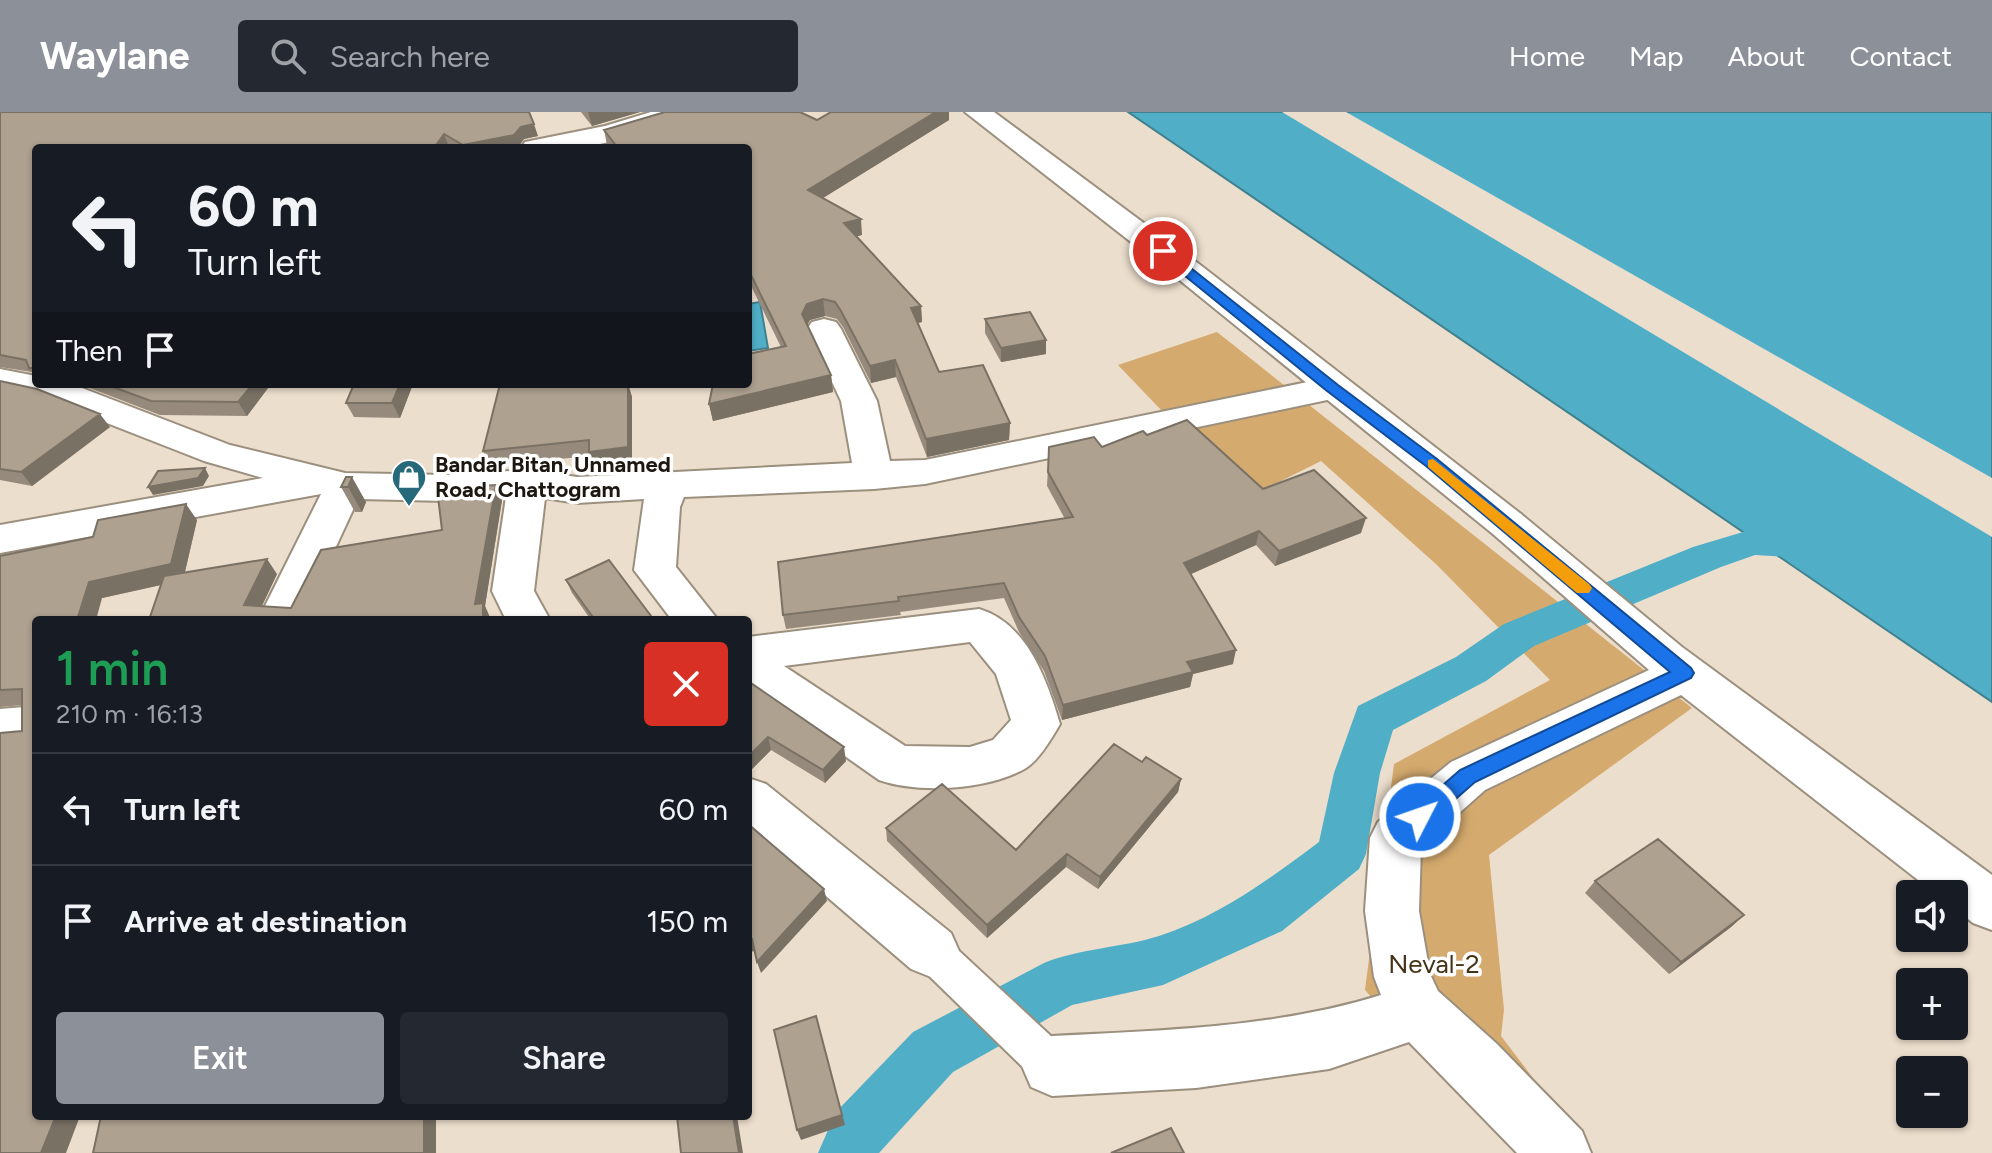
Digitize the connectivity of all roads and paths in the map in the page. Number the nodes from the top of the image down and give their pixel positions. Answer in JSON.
{"nodes":[{"id":1,"x":673,"y":112,"type":"edge"},
{"id":2,"x":978,"y":112,"type":"edge"},
{"id":3,"x":555,"y":144,"type":"edge"},
{"id":4,"x":824,"y":329,"type":"dead end"},
{"id":5,"x":0,"y":379,"type":"edge"},
{"id":6,"x":32,"y":384,"type":"edge"},
{"id":7,"x":62,"y":388,"type":"edge"},
{"id":8,"x":1332,"y":388,"type":"junction"},
{"id":9,"x":874,"y":477,"type":"junction"},
{"id":10,"x":528,"y":483,"type":"junction"},
{"id":11,"x":331,"y":484,"type":"junction"},
{"id":12,"x":669,"y":485,"type":"junction"},
{"id":13,"x":0,"y":539,"type":"edge"},
{"id":14,"x":282,"y":616,"type":"edge"},
{"id":15,"x":526,"y":616,"type":"edge"},
{"id":16,"x":693,"y":616,"type":"edge"},
{"id":17,"x":752,"y":653,"type":"edge"},
{"id":18,"x":1676,"y":666,"type":"junction"},
{"id":19,"x":752,"y":668,"type":"edge"},
{"id":20,"x":32,"y":725,"type":"edge"},
{"id":21,"x":0,"y":728,"type":"edge"},
{"id":22,"x":752,"y":802,"type":"edge"},
{"id":23,"x":1992,"y":906,"type":"edge"},
{"id":24,"x":931,"y":951,"type":"joint"},
{"id":25,"x":1418,"y":1011,"type":"junction"},
{"id":26,"x":1052,"y":1066,"type":"joint"},
{"id":27,"x":1560,"y":1153,"type":"edge"}],
"edges":[{"from":1,"to":3,"type":"street"},
{"from":2,"to":8,"type":"street"},
{"from":4,"to":9,"type":"street"},
{"from":5,"to":6,"type":"street"},
{"from":7,"to":11,"type":"street"},
{"from":8,"to":9,"type":"street"},
{"from":8,"to":18,"type":"street"},
{"from":9,"to":12,"type":"street"},
{"from":10,"to":11,"type":"street"},
{"from":10,"to":12,"type":"street"},
{"from":10,"to":15,"type":"street"},
{"from":11,"to":13,"type":"street"},
{"from":11,"to":14,"type":"street"},
{"from":12,"to":16,"type":"street"},
{"from":17,"to":19,"type":"street"},
{"from":18,"to":23,"type":"street"},
{"from":18,"to":25,"type":"street"},
{"from":20,"to":21,"type":"street"},
{"from":22,"to":24,"type":"street"},
{"from":24,"to":26,"type":"street"},
{"from":25,"to":26,"type":"street"},
{"from":25,"to":27,"type":"street"}]}
